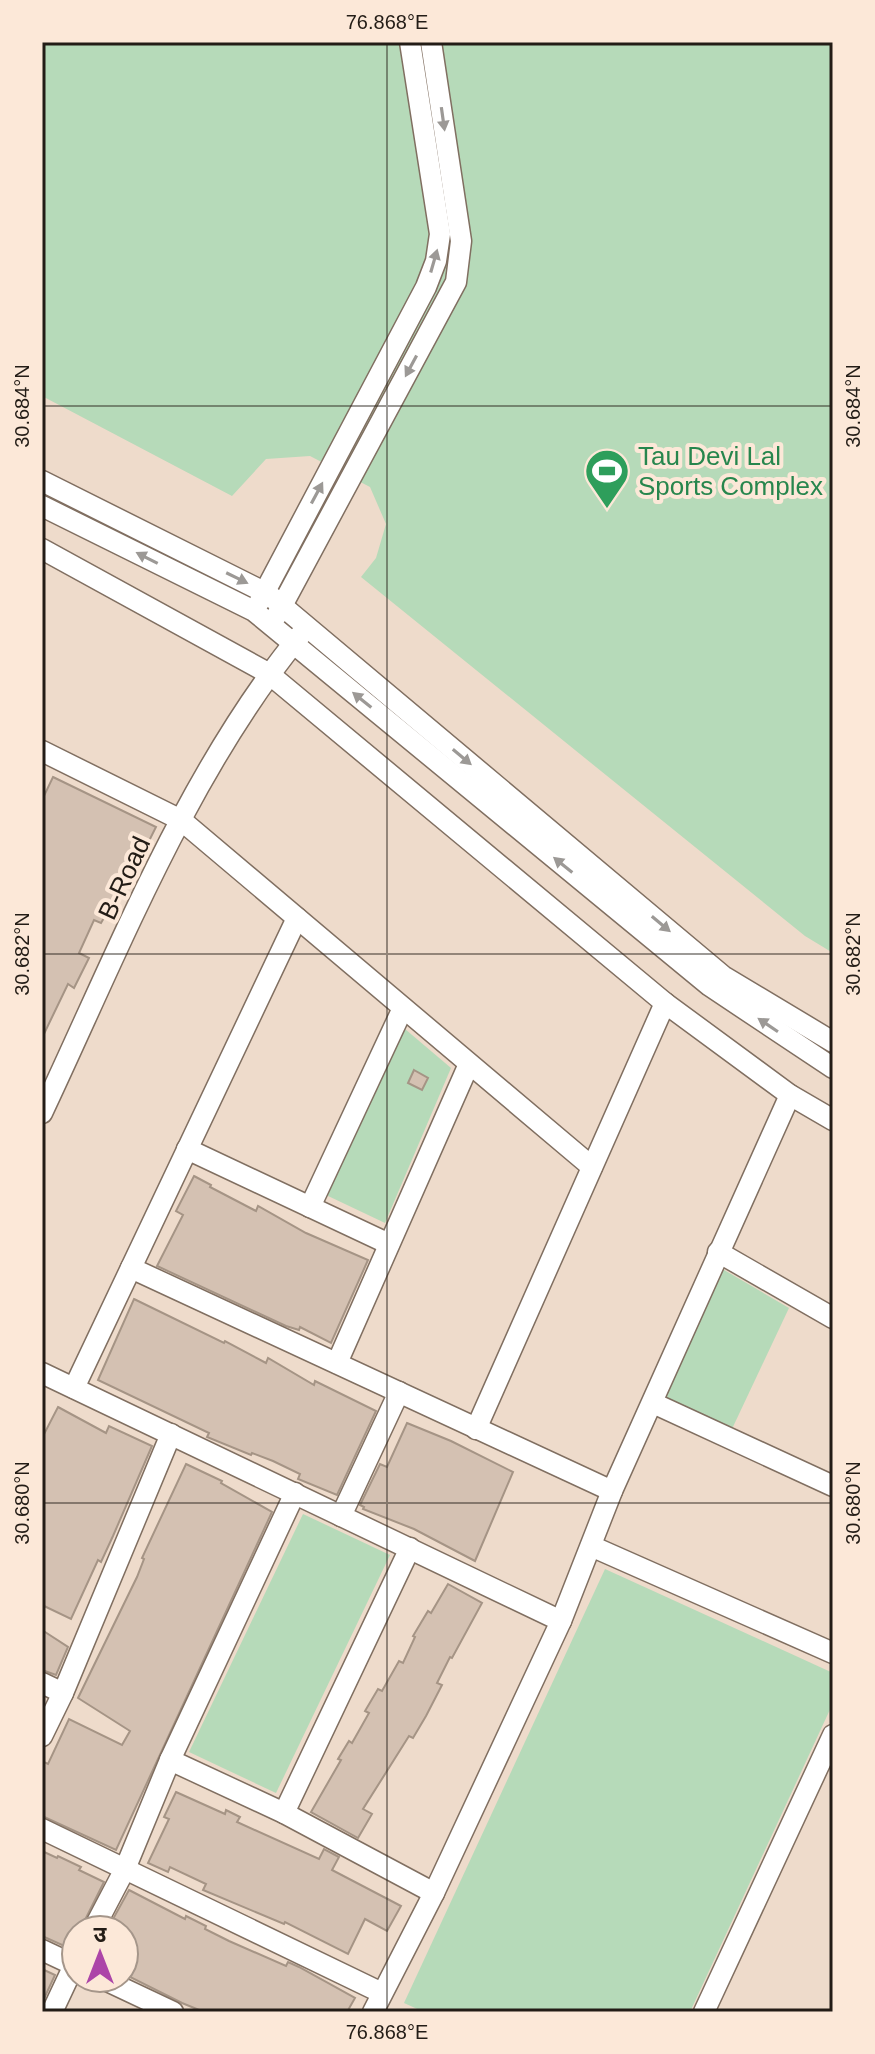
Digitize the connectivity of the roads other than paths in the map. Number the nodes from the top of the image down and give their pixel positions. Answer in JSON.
{"nodes":[{"id":1,"x":410,"y":42,"type":"edge"},
{"id":2,"x":431,"y":42,"type":"edge"},
{"id":3,"x":375,"y":383,"type":"junction"},
{"id":4,"x":395,"y":396,"type":"junction"},
{"id":5,"x":42,"y":481,"type":"edge"},
{"id":6,"x":42,"y":506,"type":"edge"},
{"id":7,"x":42,"y":549,"type":"edge"},
{"id":8,"x":265,"y":592,"type":"junction"},
{"id":9,"x":282,"y":605,"type":"junction"},
{"id":10,"x":254,"y":611,"type":"junction"},
{"id":11,"x":271,"y":625,"type":"junction"},
{"id":12,"x":307,"y":626,"type":"junction"},
{"id":13,"x":293,"y":643,"type":"junction"},
{"id":14,"x":268,"y":673,"type":"junction"},
{"id":15,"x":42,"y":751,"type":"edge"},
{"id":16,"x":181,"y":820,"type":"junction"},
{"id":17,"x":297,"y":918,"type":"junction"},
{"id":18,"x":665,"y":1003,"type":"junction"},
{"id":19,"x":403,"y":1008,"type":"junction"},
{"id":20,"x":833,"y":1042,"type":"edge"},
{"id":21,"x":469,"y":1064,"type":"junction"},
{"id":22,"x":833,"y":1068,"type":"edge"},
{"id":23,"x":790,"y":1095,"type":"junction"},
{"id":24,"x":42,"y":1113,"type":"edge"},
{"id":25,"x":833,"y":1120,"type":"edge"},
{"id":26,"x":187,"y":1149,"type":"junction"},
{"id":27,"x":592,"y":1167,"type":"junction"},
{"id":28,"x":310,"y":1207,"type":"junction"},
{"id":29,"x":389,"y":1244,"type":"junction"},
{"id":30,"x":718,"y":1252,"type":"junction"},
{"id":31,"x":131,"y":1268,"type":"junction"},
{"id":32,"x":833,"y":1318,"type":"edge"},
{"id":33,"x":337,"y":1363,"type":"junction"},
{"id":34,"x":42,"y":1373,"type":"edge"},
{"id":35,"x":74,"y":1388,"type":"junction"},
{"id":36,"x":399,"y":1392,"type":"junction"},
{"id":37,"x":653,"y":1403,"type":"junction"},
{"id":38,"x":476,"y":1429,"type":"junction"},
{"id":39,"x":171,"y":1434,"type":"junction"},
{"id":40,"x":833,"y":1486,"type":"edge"},
{"id":41,"x":612,"y":1491,"type":"junction"},
{"id":42,"x":295,"y":1493,"type":"junction"},
{"id":43,"x":341,"y":1516,"type":"junction"},
{"id":44,"x":591,"y":1546,"type":"junction"},
{"id":45,"x":410,"y":1548,"type":"junction"},
{"id":46,"x":561,"y":1621,"type":"junction"},
{"id":47,"x":833,"y":1653,"type":"edge"},
{"id":48,"x":42,"y":1683,"type":"edge"},
{"id":49,"x":63,"y":1693,"type":"junction"},
{"id":50,"x":833,"y":1735,"type":"edge"},
{"id":51,"x":42,"y":1736,"type":"edge"},
{"id":52,"x":170,"y":1760,"type":"junction"},
{"id":53,"x":284,"y":1813,"type":"junction"},
{"id":54,"x":42,"y":1829,"type":"edge"},
{"id":55,"x":125,"y":1869,"type":"junction"},
{"id":56,"x":434,"y":1893,"type":"junction"},
{"id":57,"x":101,"y":1914,"type":"edge"},
{"id":58,"x":382,"y":1993,"type":"junction"},
{"id":59,"x":135,"y":1994,"type":"edge"},
{"id":60,"x":173,"y":2012,"type":"edge"},
{"id":61,"x":373,"y":2012,"type":"edge"},
{"id":62,"x":704,"y":2012,"type":"edge"}],
"edges":[{"from":3,"to":1,"type":"street","one_way":true},
{"from":2,"to":4,"type":"street","one_way":true},
{"from":3,"to":4,"type":"street"},
{"from":8,"to":3,"type":"street","one_way":true},
{"from":4,"to":9,"type":"street"},
{"from":5,"to":8,"type":"street","one_way":true},
{"from":10,"to":6,"type":"street","one_way":true},
{"from":7,"to":14,"type":"street"},
{"from":8,"to":9,"type":"street"},
{"from":8,"to":10,"type":"street"},
{"from":9,"to":11,"type":"street"},
{"from":9,"to":12,"type":"street"},
{"from":10,"to":11,"type":"street"},
{"from":11,"to":13,"type":"street"},
{"from":12,"to":13,"type":"street","name":"B-Road"},
{"from":12,"to":20,"type":"street","one_way":true},
{"from":13,"to":14,"type":"street","name":"B-Road"},
{"from":22,"to":13,"type":"street","one_way":true},
{"from":14,"to":16,"type":"street","name":"B-Road"},
{"from":14,"to":18,"type":"street"},
{"from":15,"to":16,"type":"street"},
{"from":16,"to":17,"type":"street"},
{"from":16,"to":24,"type":"street","name":"B-Road"},
{"from":17,"to":19,"type":"street"},
{"from":17,"to":26,"type":"street"},
{"from":18,"to":23,"type":"street"},
{"from":18,"to":27,"type":"street"},
{"from":19,"to":21,"type":"street"},
{"from":19,"to":28,"type":"street"},
{"from":21,"to":27,"type":"street"},
{"from":21,"to":29,"type":"street"},
{"from":23,"to":25,"type":"street"},
{"from":23,"to":30,"type":"street"},
{"from":26,"to":28,"type":"street"},
{"from":26,"to":31,"type":"street"},
{"from":27,"to":38,"type":"street"},
{"from":28,"to":29,"type":"street"},
{"from":29,"to":33,"type":"street"},
{"from":30,"to":32,"type":"street"},
{"from":30,"to":37,"type":"street"},
{"from":31,"to":33,"type":"street"},
{"from":31,"to":35,"type":"street"},
{"from":33,"to":36,"type":"street"},
{"from":34,"to":35,"type":"street"},
{"from":35,"to":39,"type":"street"},
{"from":36,"to":38,"type":"street"},
{"from":36,"to":43,"type":"street"},
{"from":37,"to":40,"type":"street"},
{"from":37,"to":41,"type":"street"},
{"from":38,"to":41,"type":"street"},
{"from":39,"to":42,"type":"street"},
{"from":39,"to":49,"type":"street"},
{"from":41,"to":44,"type":"street"},
{"from":42,"to":43,"type":"street"},
{"from":42,"to":52,"type":"street"},
{"from":43,"to":45,"type":"street"},
{"from":44,"to":46,"type":"street"},
{"from":44,"to":47,"type":"street"},
{"from":45,"to":46,"type":"street"},
{"from":45,"to":53,"type":"street"},
{"from":46,"to":56,"type":"street"},
{"from":48,"to":49,"type":"street"},
{"from":49,"to":51,"type":"street"},
{"from":50,"to":62,"type":"street"},
{"from":52,"to":53,"type":"street"},
{"from":52,"to":55,"type":"street"},
{"from":53,"to":56,"type":"street"},
{"from":54,"to":55,"type":"street"},
{"from":55,"to":57,"type":"street"},
{"from":55,"to":58,"type":"street"},
{"from":56,"to":58,"type":"street"},
{"from":58,"to":61,"type":"street"},
{"from":59,"to":60,"type":"street"}]}
